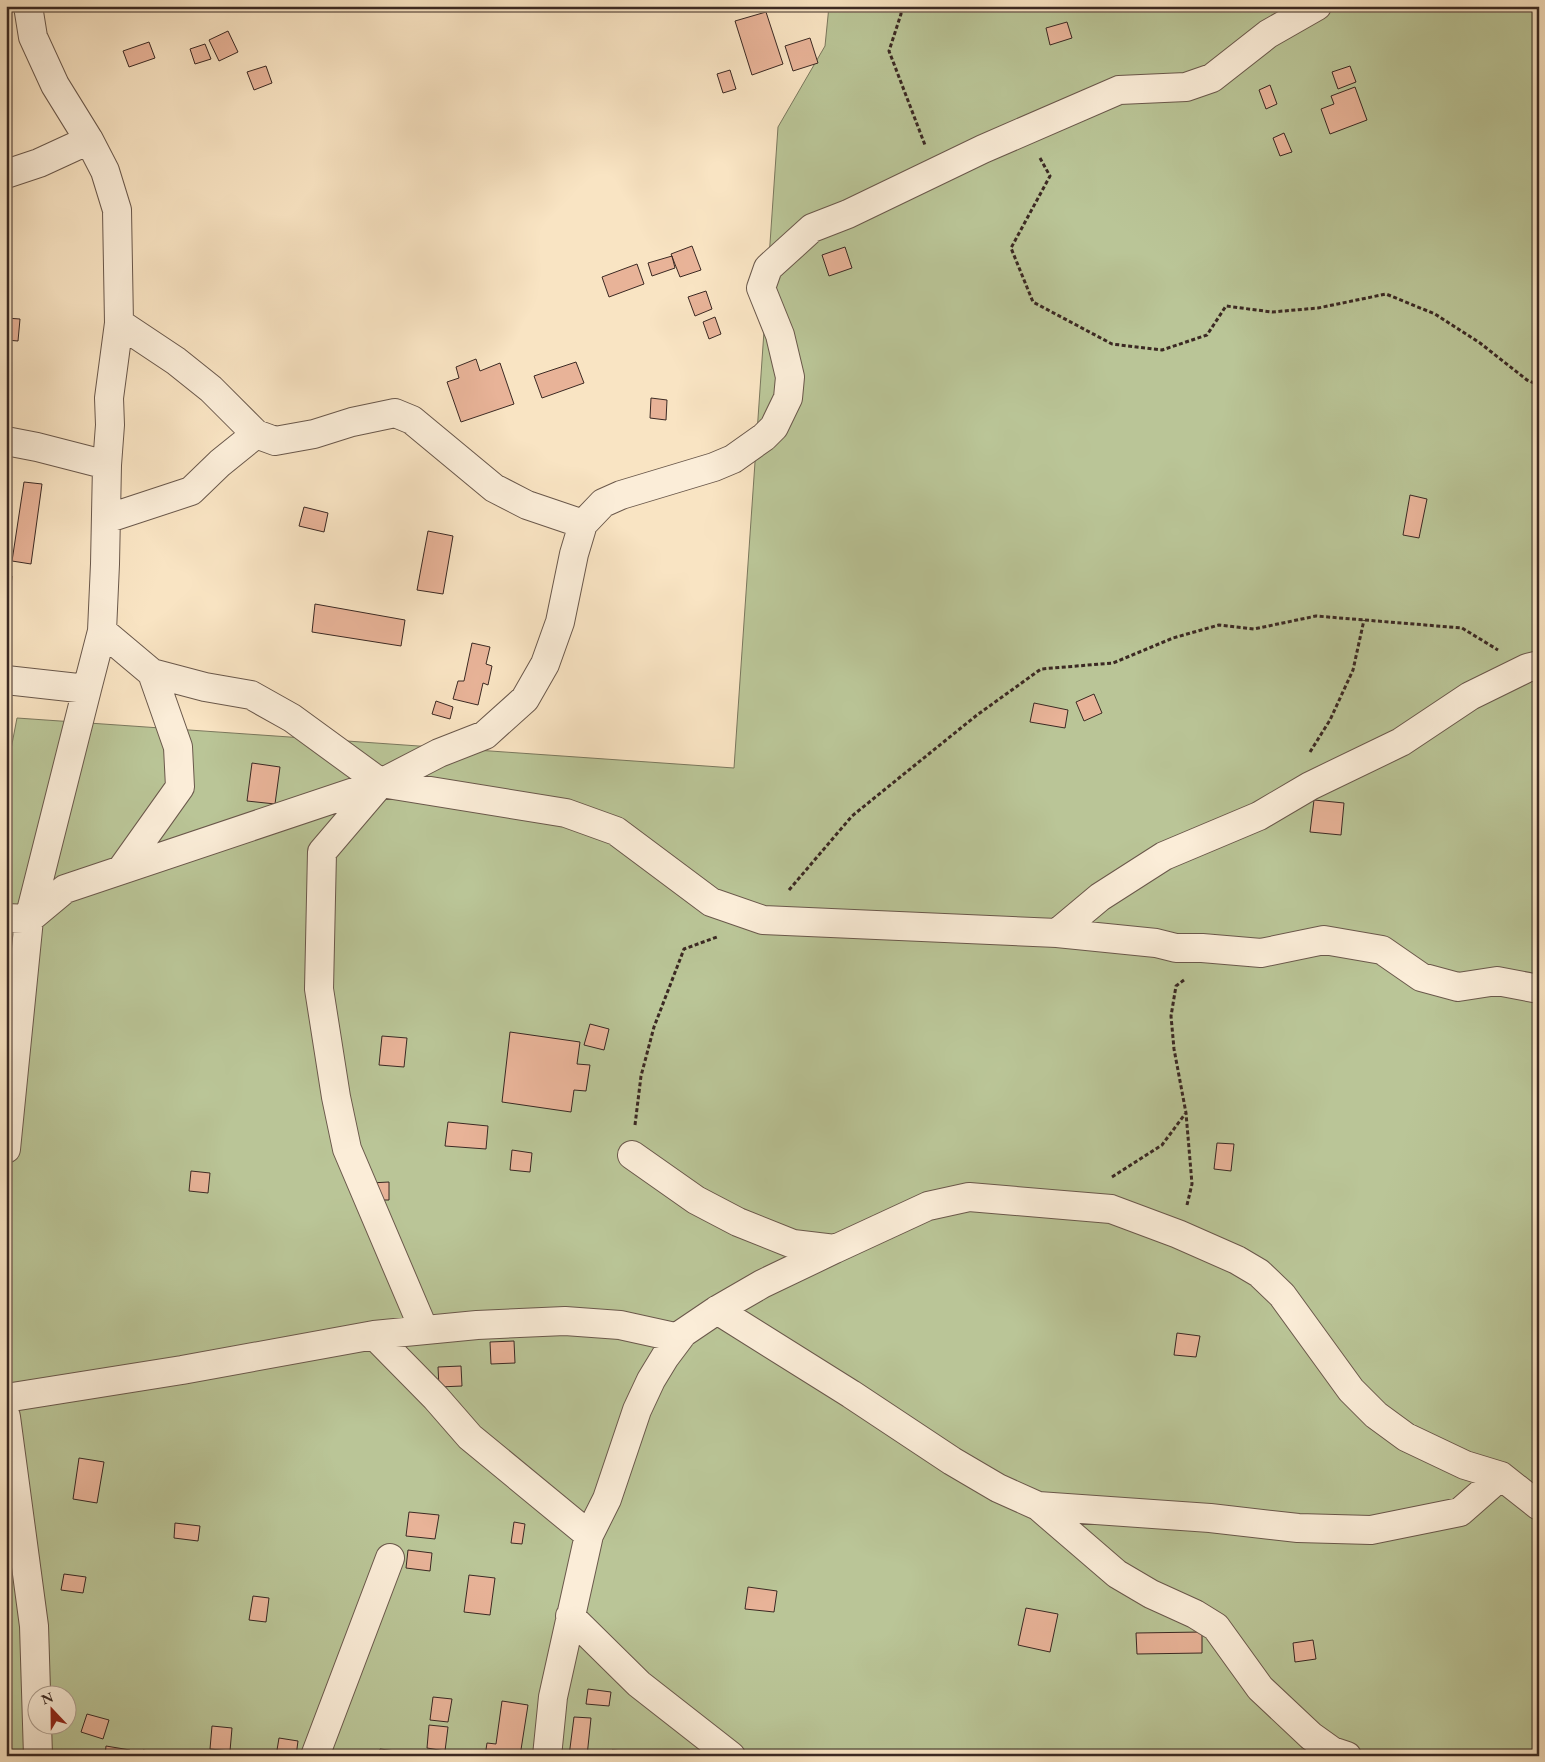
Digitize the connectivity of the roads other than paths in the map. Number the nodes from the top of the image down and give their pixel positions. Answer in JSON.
{"nodes":[{"id":1,"x":28,"y":6,"type":"edge"},
{"id":2,"x":1317,"y":6,"type":"edge"},
{"id":3,"x":89,"y":140,"type":"junction"},
{"id":4,"x":6,"y":174,"type":"edge"},
{"id":5,"x":119,"y":323,"type":"junction"},
{"id":6,"x":256,"y":434,"type":"junction"},
{"id":7,"x":6,"y":441,"type":"edge"},
{"id":8,"x":107,"y":464,"type":"junction"},
{"id":9,"x":106,"y":519,"type":"junction"},
{"id":10,"x":583,"y":524,"type":"junction"},
{"id":11,"x":102,"y":632,"type":"junction"},
{"id":12,"x":1533,"y":666,"type":"edge"},
{"id":13,"x":152,"y":673,"type":"junction"},
{"id":14,"x":6,"y":680,"type":"edge"},
{"id":15,"x":87,"y":689,"type":"junction"},
{"id":16,"x":381,"y":783,"type":"junction"},
{"id":17,"x":120,"y":870,"type":"junction"},
{"id":18,"x":18,"y":918,"type":"edge"},
{"id":19,"x":1057,"y":934,"type":"junction"},
{"id":20,"x":1539,"y":988,"type":"edge"},
{"id":21,"x":6,"y":1149,"type":"edge"},
{"id":22,"x":632,"y":1156,"type":"road end"},
{"id":23,"x":835,"y":1249,"type":"junction"},
{"id":24,"x":717,"y":1310,"type":"junction"},
{"id":25,"x":424,"y":1330,"type":"junction"},
{"id":26,"x":374,"y":1335,"type":"junction"},
{"id":27,"x":679,"y":1338,"type":"junction"},
{"id":28,"x":6,"y":1398,"type":"edge"},
{"id":29,"x":6,"y":1417,"type":"edge"},
{"id":30,"x":1501,"y":1476,"type":"junction"},
{"id":31,"x":1038,"y":1506,"type":"junction"},
{"id":32,"x":1539,"y":1506,"type":"edge"},
{"id":33,"x":589,"y":1535,"type":"junction"},
{"id":34,"x":390,"y":1558,"type":"dead end"},
{"id":35,"x":570,"y":1616,"type":"junction"},
{"id":36,"x":38,"y":1756,"type":"edge"},
{"id":37,"x":315,"y":1756,"type":"edge"},
{"id":38,"x":547,"y":1756,"type":"edge"},
{"id":39,"x":730,"y":1756,"type":"edge"},
{"id":40,"x":1347,"y":1756,"type":"edge"}],
"edges":[{"from":1,"to":3,"type":"street"},
{"from":2,"to":10,"type":"street"},
{"from":3,"to":4,"type":"street"},
{"from":3,"to":5,"type":"street"},
{"from":5,"to":6,"type":"street"},
{"from":5,"to":8,"type":"street"},
{"from":6,"to":9,"type":"street"},
{"from":6,"to":10,"type":"street"},
{"from":7,"to":8,"type":"street"},
{"from":8,"to":9,"type":"street"},
{"from":9,"to":11,"type":"street"},
{"from":10,"to":16,"type":"street"},
{"from":11,"to":13,"type":"street"},
{"from":11,"to":15,"type":"street"},
{"from":12,"to":19,"type":"street"},
{"from":13,"to":16,"type":"street"},
{"from":13,"to":17,"type":"street"},
{"from":14,"to":15,"type":"street"},
{"from":15,"to":18,"type":"street"},
{"from":16,"to":17,"type":"street"},
{"from":16,"to":19,"type":"street"},
{"from":16,"to":25,"type":"street"},
{"from":17,"to":18,"type":"street"},
{"from":18,"to":21,"type":"street"},
{"from":19,"to":20,"type":"street"},
{"from":22,"to":23,"type":"street"},
{"from":23,"to":24,"type":"street"},
{"from":23,"to":30,"type":"street"},
{"from":24,"to":27,"type":"street"},
{"from":24,"to":31,"type":"street"},
{"from":25,"to":26,"type":"street"},
{"from":25,"to":27,"type":"street"},
{"from":26,"to":28,"type":"street"},
{"from":26,"to":33,"type":"street"},
{"from":27,"to":33,"type":"street"},
{"from":29,"to":36,"type":"street"},
{"from":30,"to":31,"type":"street"},
{"from":30,"to":32,"type":"street"},
{"from":31,"to":40,"type":"street"},
{"from":33,"to":35,"type":"street"},
{"from":34,"to":37,"type":"street"},
{"from":35,"to":38,"type":"street"},
{"from":35,"to":39,"type":"street"}]}
